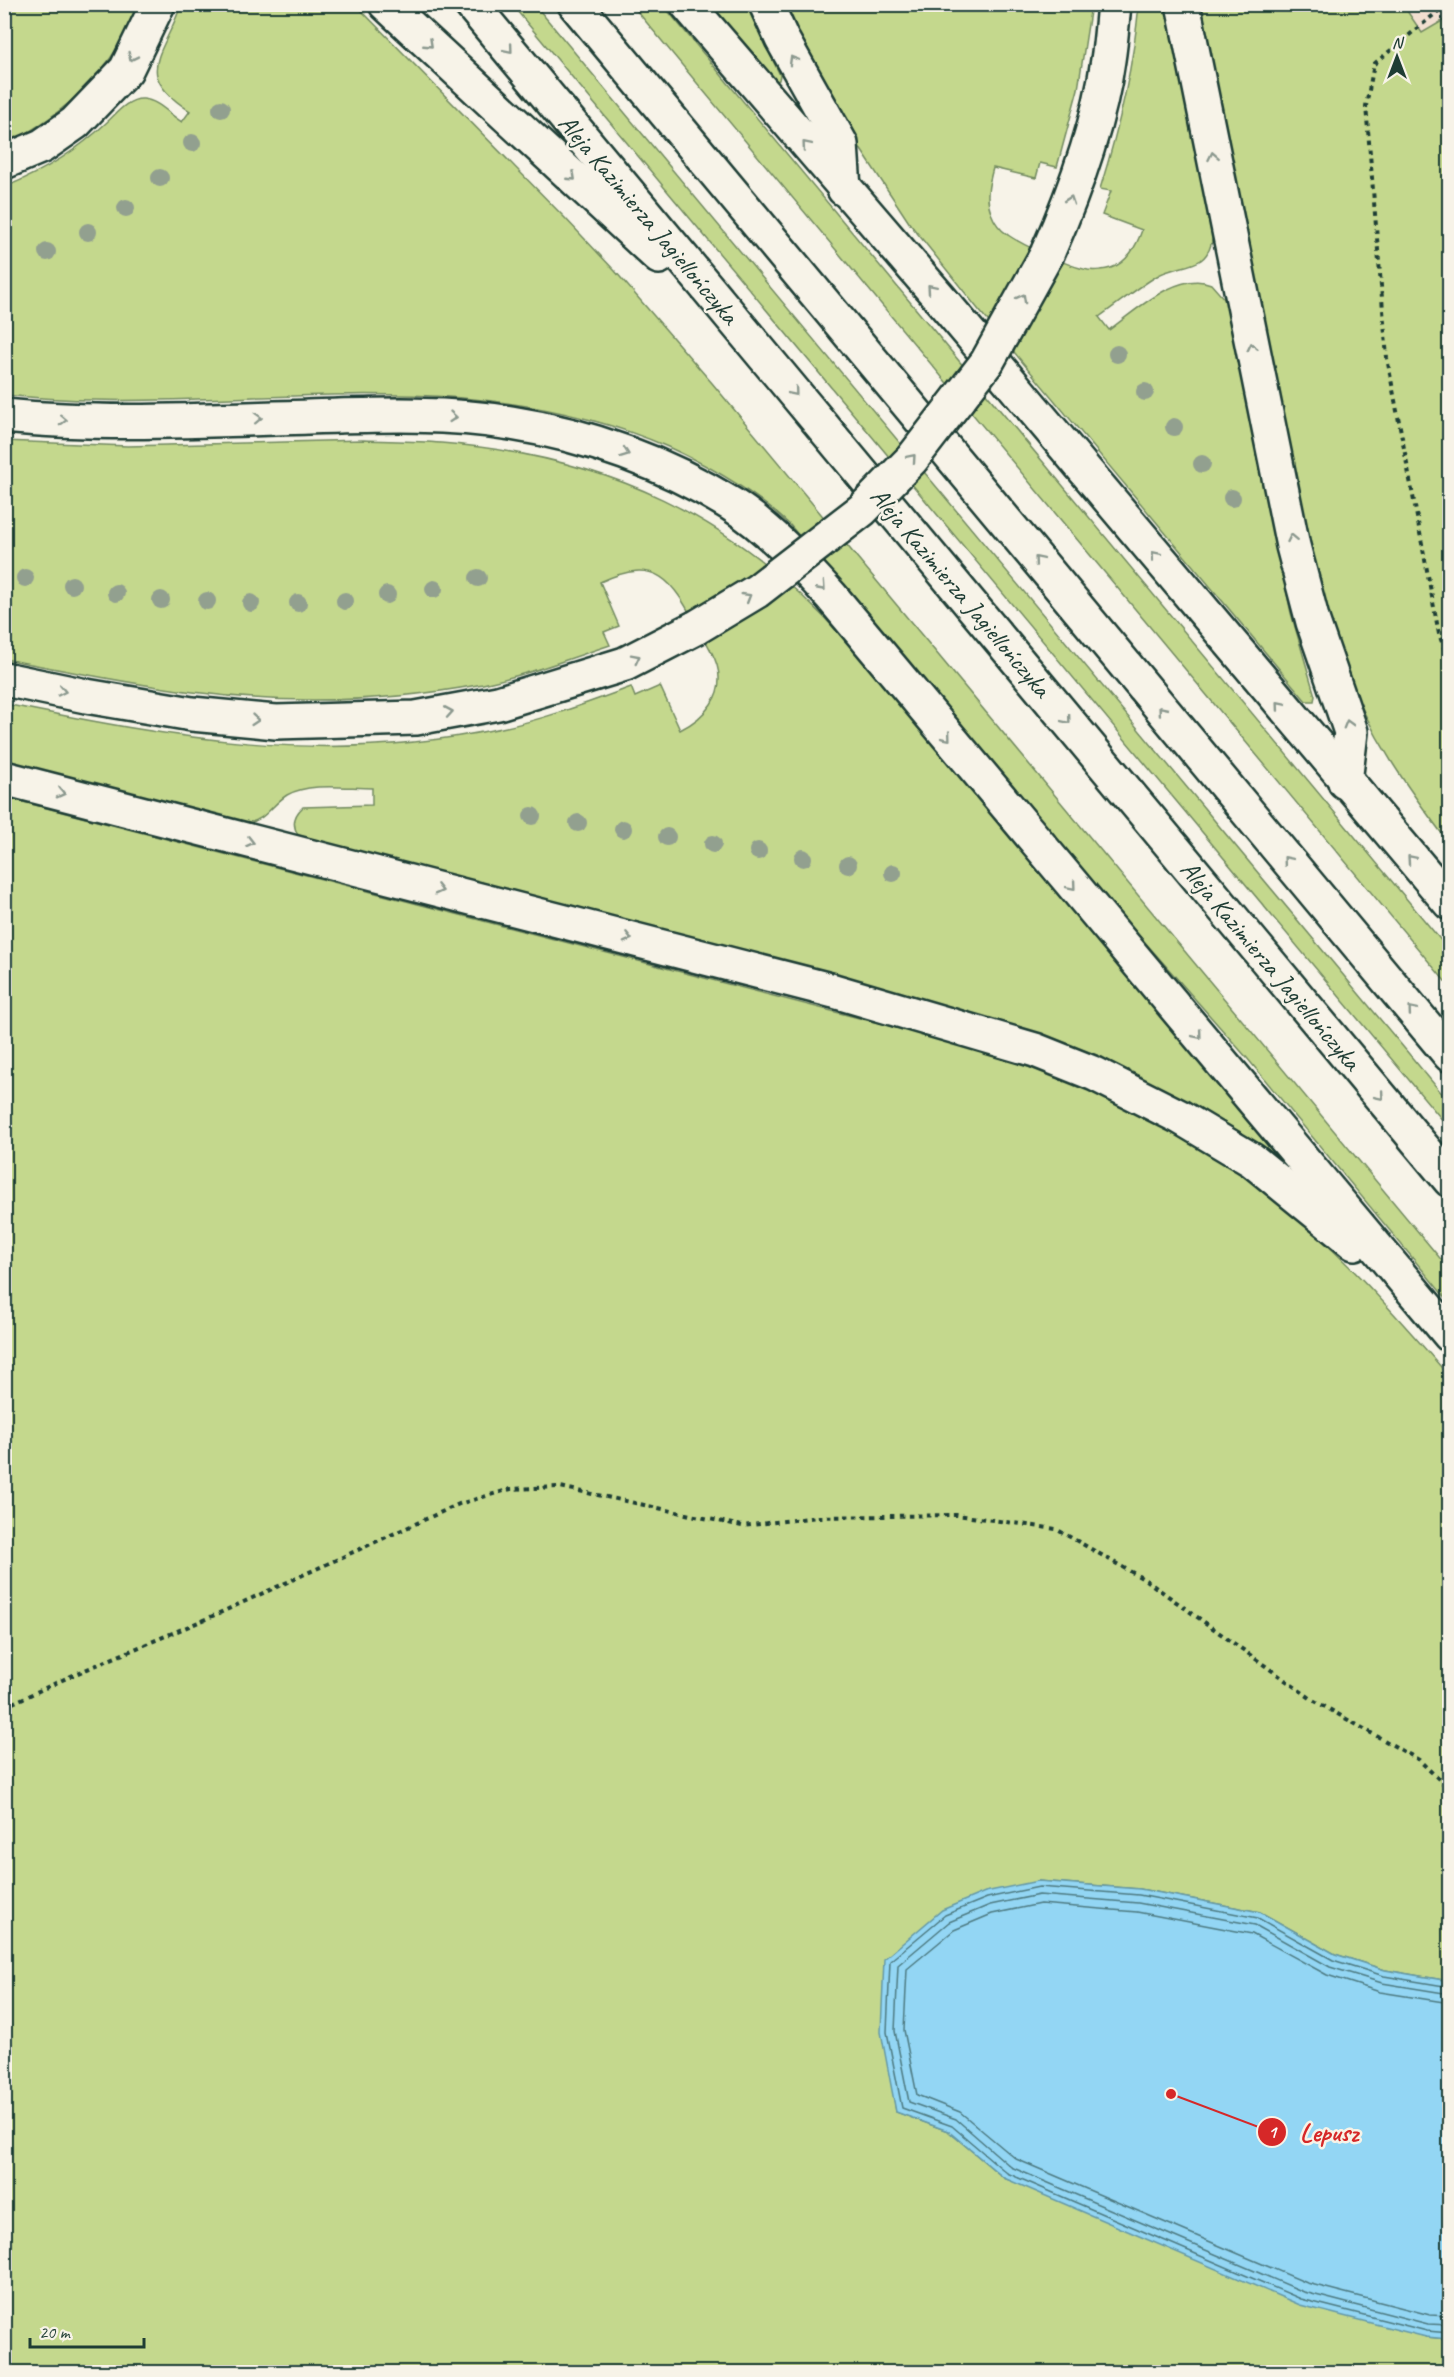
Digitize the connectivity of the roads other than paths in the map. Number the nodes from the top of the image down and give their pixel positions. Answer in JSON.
{"nodes":[{"id":1,"x":158,"y":4,"type":"edge"},
{"id":2,"x":386,"y":4,"type":"edge"},
{"id":3,"x":471,"y":4,"type":"edge"},
{"id":4,"x":575,"y":4,"type":"edge"},
{"id":5,"x":687,"y":4,"type":"edge"},
{"id":6,"x":766,"y":4,"type":"edge"},
{"id":7,"x":1114,"y":4,"type":"edge"},
{"id":8,"x":1182,"y":4,"type":"edge"},
{"id":9,"x":4,"y":162,"type":"edge"},
{"id":10,"x":844,"y":189,"type":"junction"},
{"id":11,"x":757,"y":347,"type":"junction"},
{"id":12,"x":4,"y":416,"type":"edge"},
{"id":13,"x":4,"y":679,"type":"edge"},
{"id":14,"x":4,"y":778,"type":"edge"},
{"id":15,"x":1345,"y":782,"type":"junction"},
{"id":16,"x":1449,"y":903,"type":"edge"},
{"id":17,"x":1449,"y":1055,"type":"edge"},
{"id":18,"x":1449,"y":1180,"type":"edge"},
{"id":19,"x":1418,"y":1296,"type":"junction"},
{"id":20,"x":1449,"y":1335,"type":"edge"}],
"edges":[{"from":1,"to":9,"type":"highway","one_way":true},
{"from":2,"to":11,"type":"highway","one_way":true},
{"from":3,"to":11,"type":"highway","name":"Aleja Kazimierza Jagiellończyka","one_way":true},
{"from":17,"to":4,"type":"highway","one_way":true},
{"from":10,"to":5,"type":"highway","one_way":true},
{"from":10,"to":6,"type":"highway","one_way":true},
{"from":13,"to":7,"type":"highway","one_way":true,"bridge":true},
{"from":15,"to":8,"type":"highway","one_way":true},
{"from":15,"to":10,"type":"highway","one_way":true},
{"from":11,"to":18,"type":"highway","name":"Aleja Kazimierza Jagiellończyka","one_way":true},
{"from":12,"to":19,"type":"highway","one_way":true},
{"from":14,"to":19,"type":"highway","one_way":true},
{"from":16,"to":15,"type":"highway","one_way":true},
{"from":19,"to":20,"type":"highway"}]}
